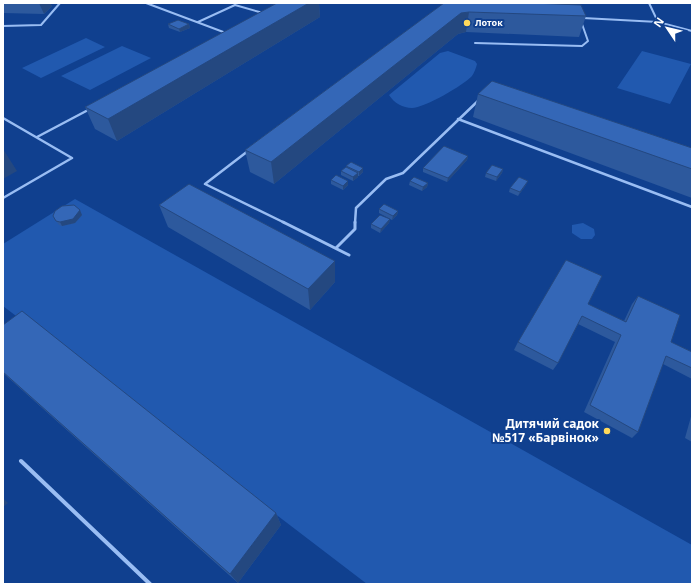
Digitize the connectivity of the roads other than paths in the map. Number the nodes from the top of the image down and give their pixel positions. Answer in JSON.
{"nodes":[{"id":1,"x":60,"y":3,"type":"edge"},
{"id":2,"x":146,"y":3,"type":"edge"},
{"id":3,"x":649,"y":3,"type":"edge"},
{"id":4,"x":260,"y":17,"type":"edge"},
{"id":5,"x":197,"y":22,"type":"junction"},
{"id":6,"x":658,"y":22,"type":"junction"},
{"id":7,"x":3,"y":26,"type":"edge"},
{"id":8,"x":692,"y":31,"type":"edge"},
{"id":9,"x":223,"y":38,"type":"edge"},
{"id":10,"x":475,"y":43,"type":"dead end"},
{"id":11,"x":483,"y":97,"type":"edge"},
{"id":12,"x":93,"y":107,"type":"edge"},
{"id":13,"x":3,"y":118,"type":"edge"},
{"id":14,"x":458,"y":119,"type":"junction"},
{"id":15,"x":37,"y":138,"type":"junction"},
{"id":16,"x":250,"y":150,"type":"edge"},
{"id":17,"x":3,"y":198,"type":"edge"},
{"id":18,"x":692,"y":207,"type":"edge"},
{"id":19,"x":336,"y":248,"type":"junction"},
{"id":20,"x":349,"y":255,"type":"dead end"},
{"id":21,"x":21,"y":461,"type":"dead end"},
{"id":22,"x":150,"y":584,"type":"edge"}],
"edges":[{"from":1,"to":7,"type":"lane"},
{"from":2,"to":5,"type":"lane"},
{"from":3,"to":6,"type":"lane"},
{"from":4,"to":5,"type":"lane"},
{"from":5,"to":9,"type":"lane"},
{"from":6,"to":8,"type":"lane"},
{"from":6,"to":10,"type":"lane"},
{"from":11,"to":14,"type":"lane"},
{"from":12,"to":15,"type":"lane"},
{"from":13,"to":15,"type":"lane"},
{"from":14,"to":18,"type":"lane"},
{"from":14,"to":19,"type":"lane"},
{"from":15,"to":17,"type":"lane"},
{"from":16,"to":19,"type":"lane"},
{"from":19,"to":20,"type":"lane"},
{"from":21,"to":22,"type":"lane"}]}
